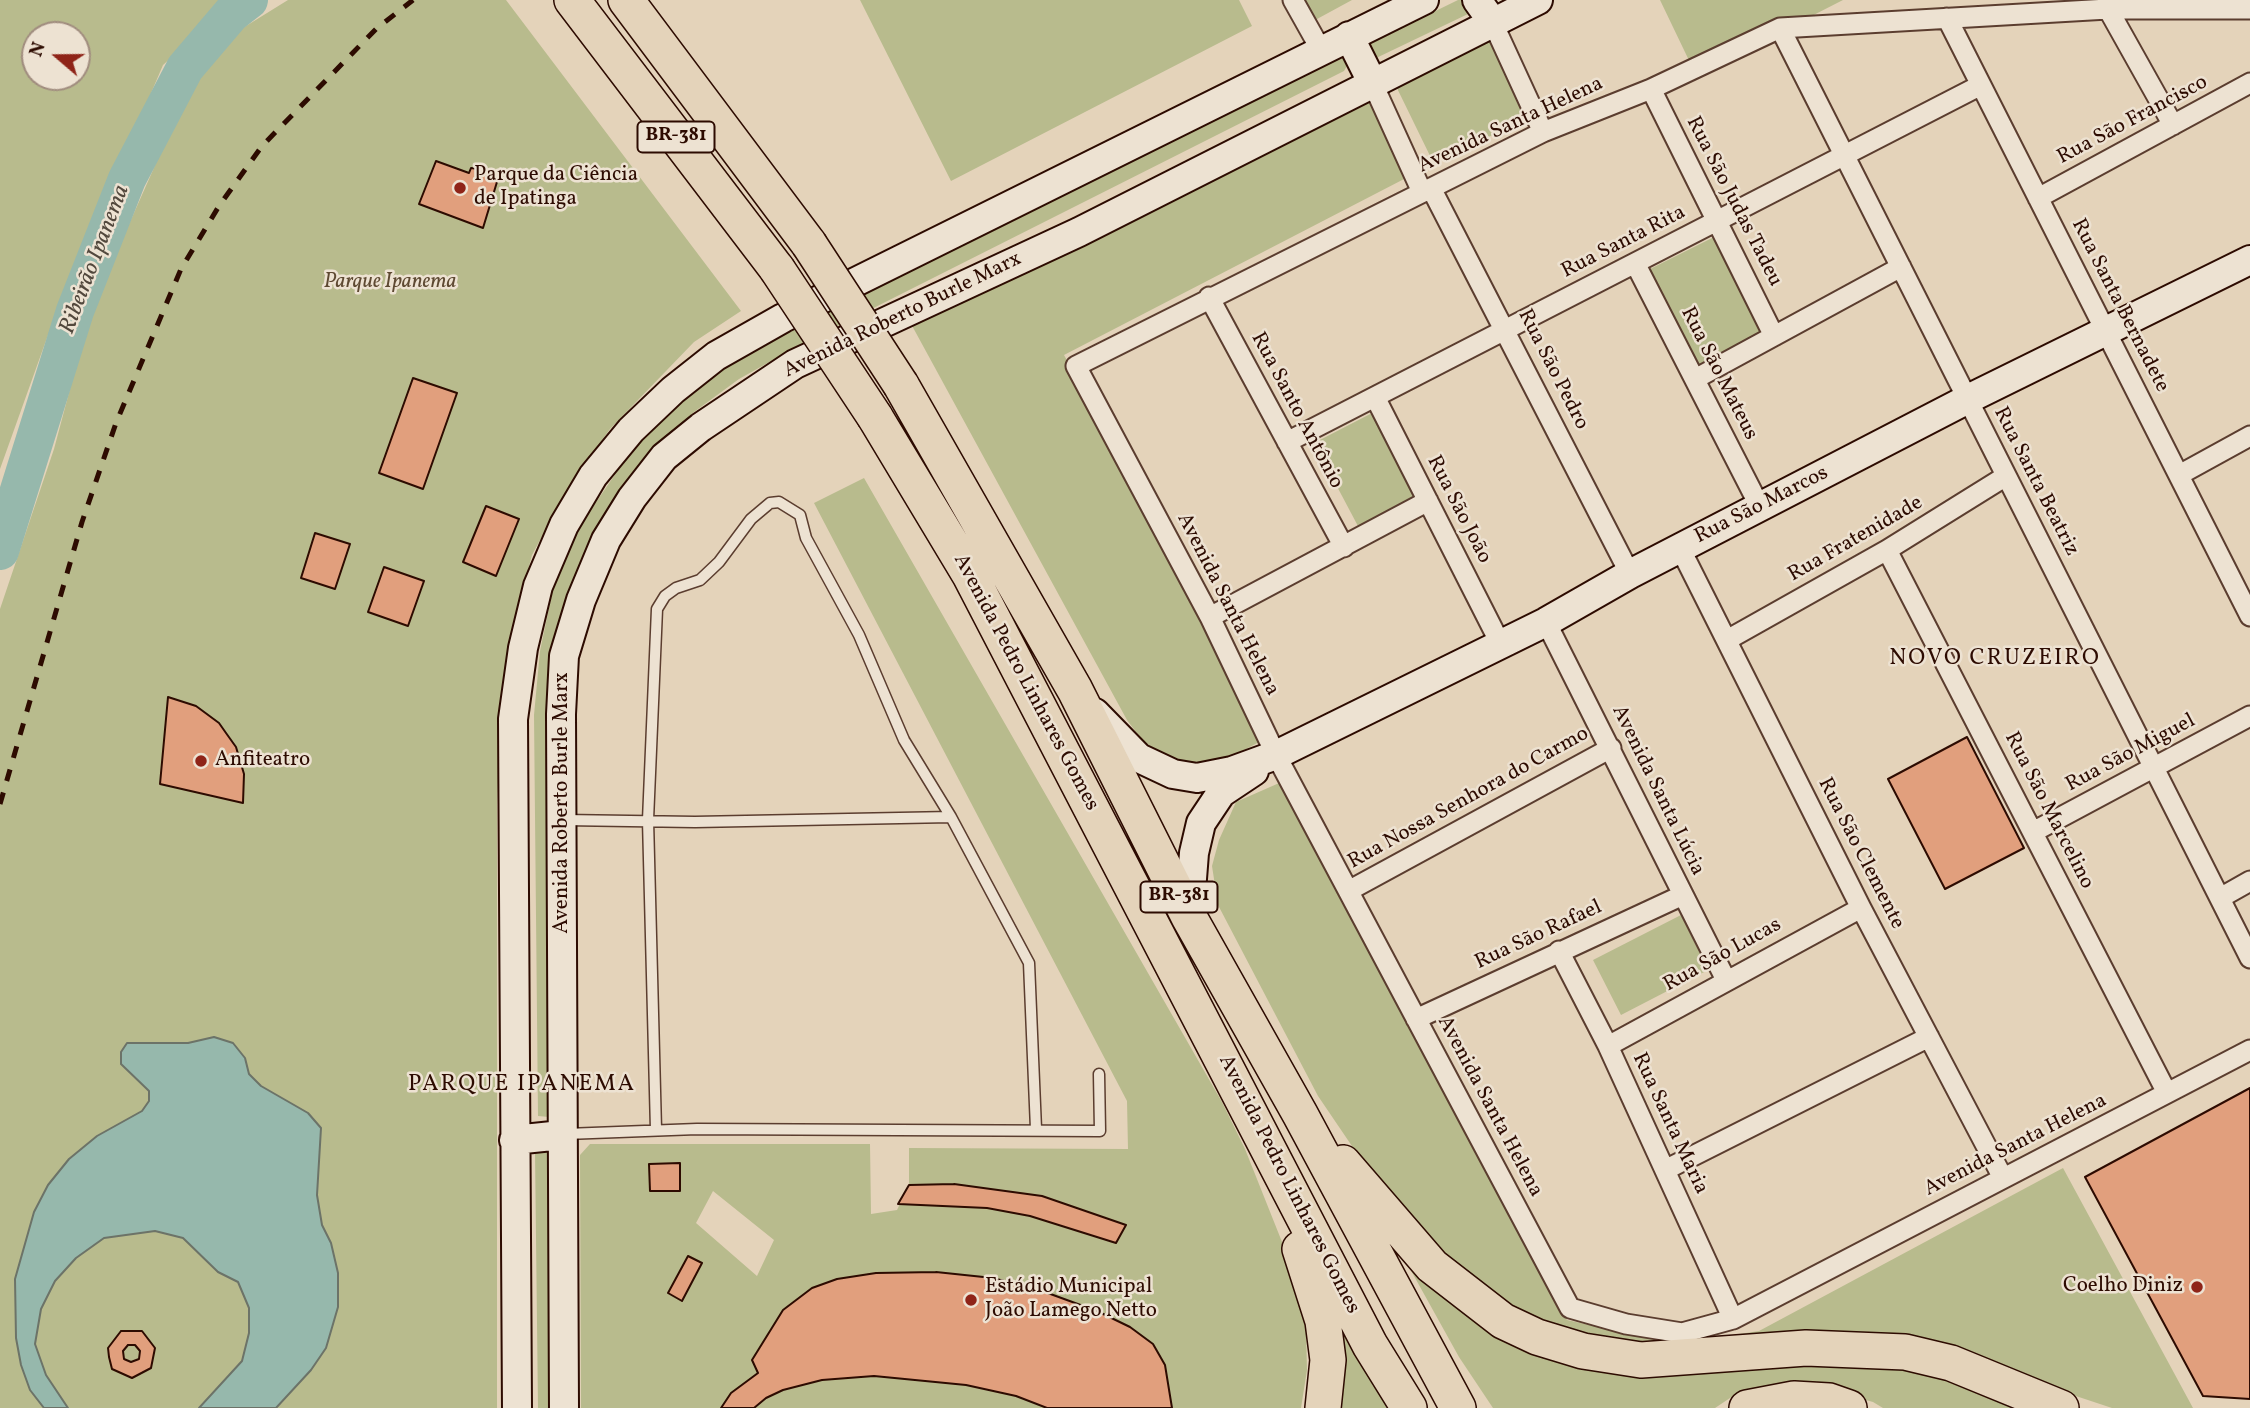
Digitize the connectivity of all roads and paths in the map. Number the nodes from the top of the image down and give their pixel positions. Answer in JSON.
{"nodes":[{"id":1,"x":626,"y":0,"type":"edge"},
{"id":2,"x":1293,"y":0,"type":"edge"},
{"id":3,"x":1424,"y":0,"type":"edge"},
{"id":4,"x":1538,"y":0,"type":"edge"},
{"id":5,"x":574,"y":2,"type":"edge"},
{"id":6,"x":2109,"y":9,"type":"junction"},
{"id":7,"x":2250,"y":9,"type":"edge"},
{"id":8,"x":1485,"y":11,"type":"edge"},
{"id":9,"x":1947,"y":18,"type":"junction"},
{"id":10,"x":1780,"y":27,"type":"junction"},
{"id":11,"x":1349,"y":36,"type":"junction"},
{"id":12,"x":1321,"y":50,"type":"junction"},
{"id":13,"x":1371,"y":82,"type":"junction"},
{"id":14,"x":2250,"y":83,"type":"edge"},
{"id":15,"x":1981,"y":85,"type":"junction"},
{"id":16,"x":1651,"y":89,"type":"junction"},
{"id":17,"x":2173,"y":125,"type":"junction"},
{"id":18,"x":1543,"y":132,"type":"junction"},
{"id":19,"x":1844,"y":155,"type":"junction"},
{"id":20,"x":1426,"y":190,"type":"junction"},
{"id":21,"x":2038,"y":198,"type":"junction"},
{"id":22,"x":1717,"y":221,"type":"junction"},
{"id":23,"x":2250,"y":260,"type":"edge"},
{"id":24,"x":1635,"y":263,"type":"junction"},
{"id":25,"x":1901,"y":267,"type":"junction"},
{"id":26,"x":1209,"y":297,"type":"junction"},
{"id":27,"x":1506,"y":329,"type":"junction"},
{"id":28,"x":2106,"y":331,"type":"junction"},
{"id":29,"x":1774,"y":336,"type":"junction"},
{"id":30,"x":1695,"y":379,"type":"junction"},
{"id":31,"x":1375,"y":397,"type":"junction"},
{"id":32,"x":1968,"y":399,"type":"junction"},
{"id":33,"x":2250,"y":436,"type":"edge"},
{"id":34,"x":1287,"y":442,"type":"junction"},
{"id":35,"x":2006,"y":475,"type":"junction"},
{"id":36,"x":2179,"y":475,"type":"junction"},
{"id":37,"x":1428,"y":500,"type":"junction"},
{"id":38,"x":1760,"y":507,"type":"junction"},
{"id":39,"x":1344,"y":547,"type":"junction"},
{"id":40,"x":1680,"y":548,"type":"junction"},
{"id":41,"x":1887,"y":550,"type":"junction"},
{"id":42,"x":1630,"y":574,"type":"junction"},
{"id":43,"x":2245,"y":595,"type":"edge"},
{"id":44,"x":2250,"y":616,"type":"edge"},
{"id":45,"x":1210,"y":617,"type":"junction"},
{"id":46,"x":1546,"y":622,"type":"junction"},
{"id":47,"x":1727,"y":640,"type":"junction"},
{"id":48,"x":1500,"y":643,"type":"junction"},
{"id":49,"x":1075,"y":690,"type":"junction"},
{"id":50,"x":2250,"y":716,"type":"edge"},
{"id":51,"x":1611,"y":748,"type":"junction"},
{"id":52,"x":1276,"y":755,"type":"junction"},
{"id":53,"x":2154,"y":768,"type":"junction"},
{"id":54,"x":951,"y":817,"type":"junction"},
{"id":55,"x":562,"y":820,"type":"junction"},
{"id":56,"x":648,"y":820,"type":"junction"},
{"id":57,"x":2033,"y":832,"type":"junction"},
{"id":58,"x":2250,"y":881,"type":"edge"},
{"id":59,"x":1350,"y":890,"type":"junction"},
{"id":60,"x":1682,"y":895,"type":"junction"},
{"id":61,"x":2220,"y":898,"type":"junction"},
{"id":62,"x":1861,"y":908,"type":"junction"},
{"id":63,"x":1189,"y":917,"type":"junction"},
{"id":64,"x":1559,"y":951,"type":"junction"},
{"id":65,"x":2250,"y":958,"type":"edge"},
{"id":66,"x":1726,"y":980,"type":"junction"},
{"id":67,"x":1416,"y":1019,"type":"junction"},
{"id":68,"x":1929,"y":1037,"type":"junction"},
{"id":69,"x":1608,"y":1046,"type":"junction"},
{"id":70,"x":2250,"y":1050,"type":"edge"},
{"id":71,"x":1229,"y":1070,"type":"junction"},
{"id":72,"x":1099,"y":1074,"type":"dead end"},
{"id":73,"x":2167,"y":1093,"type":"junction"},
{"id":74,"x":1300,"y":1114,"type":"junction"},
{"id":75,"x":1037,"y":1129,"type":"junction"},
{"id":76,"x":656,"y":1130,"type":"junction"},
{"id":77,"x":562,"y":1135,"type":"junction"},
{"id":78,"x":514,"y":1140,"type":"junction"},
{"id":79,"x":1665,"y":1170,"type":"junction"},
{"id":80,"x":2003,"y":1178,"type":"junction"},
{"id":81,"x":1733,"y":1319,"type":"junction"},
{"id":82,"x":517,"y":1408,"type":"edge"},
{"id":83,"x":564,"y":1408,"type":"edge"},
{"id":84,"x":1323,"y":1408,"type":"edge"},
{"id":85,"x":1409,"y":1408,"type":"edge"},
{"id":86,"x":1458,"y":1408,"type":"edge"},
{"id":87,"x":1747,"y":1408,"type":"edge"},
{"id":88,"x":1849,"y":1408,"type":"edge"},
{"id":89,"x":2061,"y":1408,"type":"edge"}],
"edges":[{"from":1,"to":49,"type":"highway","name":"Avenida Pedro Linhares Gomes","number":"BR-381","bridge":true},
{"from":2,"to":12,"type":"street"},
{"from":3,"to":11,"type":"main road","name":"Avenida Roberto Burle Marx"},
{"from":4,"to":8,"type":"main road","name":"Avenida Roberto Burle Marx"},
{"from":5,"to":71,"type":"highway","name":"Avenida Pedro Linhares Gomes","number":"BR-381","bridge":true},
{"from":6,"to":7,"type":"street","name":"Avenida Santa Helena"},
{"from":6,"to":9,"type":"street","name":"Avenida Santa Helena"},
{"from":6,"to":17,"type":"street"},
{"from":8,"to":13,"type":"main road","name":"Avenida Roberto Burle Marx"},
{"from":8,"to":18,"type":"street"},
{"from":9,"to":10,"type":"street","name":"Avenida Santa Helena"},
{"from":9,"to":15,"type":"street","name":"Rua Santa Bernadete"},
{"from":10,"to":16,"type":"street","name":"Avenida Santa Helena"},
{"from":10,"to":19,"type":"street","name":"Rua Santa Beatriz"},
{"from":11,"to":12,"type":"main road","name":"Avenida Roberto Burle Marx"},
{"from":11,"to":13,"type":"main road"},
{"from":12,"to":78,"type":"main road","name":"Avenida Roberto Burle Marx"},
{"from":13,"to":20,"type":"street","name":"Rua São Pedro"},
{"from":13,"to":55,"type":"main road","name":"Avenida Roberto Burle Marx"},
{"from":14,"to":17,"type":"street","name":"Rua São Francisco"},
{"from":15,"to":19,"type":"street","name":"Rua Santa Rita"},
{"from":15,"to":21,"type":"street","name":"Rua Santa Bernadete"},
{"from":16,"to":18,"type":"street","name":"Avenida Santa Helena"},
{"from":16,"to":22,"type":"street","name":"Rua São Judas Tadeu"},
{"from":17,"to":21,"type":"street","name":"Rua São Francisco"},
{"from":18,"to":20,"type":"street","name":"Avenida Santa Helena"},
{"from":19,"to":22,"type":"street","name":"Rua Santa Rita"},
{"from":19,"to":25,"type":"street","name":"Rua Santa Beatriz"},
{"from":20,"to":26,"type":"street","name":"Avenida Santa Helena"},
{"from":20,"to":27,"type":"street","name":"Rua São Pedro"},
{"from":21,"to":28,"type":"street","name":"Rua Santa Bernadete"},
{"from":22,"to":24,"type":"street","name":"Rua Santa Rita"},
{"from":22,"to":29,"type":"street","name":"Rua São Judas Tadeu"},
{"from":23,"to":28,"type":"main road","name":"Rua São Marcos"},
{"from":24,"to":27,"type":"street","name":"Rua Santa Rita"},
{"from":24,"to":30,"type":"street","name":"Rua São Mateus"},
{"from":25,"to":29,"type":"street"},
{"from":25,"to":32,"type":"street","name":"Rua Santa Beatriz"},
{"from":26,"to":34,"type":"street","name":"Rua Santo Antônio"},
{"from":26,"to":45,"type":"street","name":"Avenida Santa Helena"},
{"from":27,"to":31,"type":"street","name":"Rua Santa Rita"},
{"from":27,"to":42,"type":"street","name":"Rua São Pedro"},
{"from":28,"to":32,"type":"main road","name":"Rua São Marcos"},
{"from":28,"to":36,"type":"street","name":"Rua Santa Bernadete"},
{"from":29,"to":30,"type":"street"},
{"from":30,"to":38,"type":"street","name":"Rua São Mateus"},
{"from":31,"to":34,"type":"street","name":"Rua Santa Rita"},
{"from":31,"to":37,"type":"street","name":"Rua São João"},
{"from":32,"to":35,"type":"street","name":"Rua Santa Beatriz"},
{"from":32,"to":38,"type":"main road","name":"Rua São Marcos"},
{"from":33,"to":36,"type":"street"},
{"from":34,"to":39,"type":"street","name":"Rua Santo Antônio"},
{"from":35,"to":41,"type":"street","name":"Rua Fratenidade"},
{"from":35,"to":53,"type":"street","name":"Rua Santa Beatriz"},
{"from":36,"to":43,"type":"street","name":"Rua Santa Bernadete"},
{"from":37,"to":39,"type":"street"},
{"from":37,"to":48,"type":"street","name":"Rua São João"},
{"from":38,"to":40,"type":"main road","name":"Rua São Marcos"},
{"from":39,"to":45,"type":"street"},
{"from":40,"to":42,"type":"main road","name":"Rua São Marcos"},
{"from":40,"to":47,"type":"street","name":"Rua São Clemente"},
{"from":41,"to":47,"type":"street","name":"Rua Fratenidade"},
{"from":41,"to":57,"type":"street","name":"Rua São Marcelino"},
{"from":42,"to":46,"type":"main road","name":"Rua São Marcos"},
{"from":43,"to":44,"type":"street","name":"Rua Santa Bernadete"},
{"from":45,"to":52,"type":"street","name":"Avenida Santa Helena"},
{"from":46,"to":48,"type":"main road","name":"Rua São Marcos"},
{"from":46,"to":51,"type":"street","name":"Avenida Santa Lúcia"},
{"from":47,"to":62,"type":"street","name":"Rua São Clemente"},
{"from":48,"to":52,"type":"main road","name":"Rua São Marcos"},
{"from":49,"to":52,"type":"main road"},
{"from":49,"to":63,"type":"highway","name":"Avenida Pedro Linhares Gomes","number":"BR-381"},
{"from":50,"to":53,"type":"street","name":"Rua São Miguel"},
{"from":51,"to":59,"type":"street","name":"Rua Nossa Senhora do Carmo"},
{"from":51,"to":60,"type":"street","name":"Avenida Santa Lúcia"},
{"from":52,"to":59,"type":"street","name":"Avenida Santa Helena"},
{"from":52,"to":63,"type":"main road"},
{"from":53,"to":57,"type":"street","name":"Rua São Miguel"},
{"from":53,"to":61,"type":"street","name":"Rua Santa Beatriz"},
{"from":54,"to":56,"type":"lane"},
{"from":54,"to":56,"type":"lane"},
{"from":54,"to":75,"type":"lane"},
{"from":55,"to":56,"type":"lane"},
{"from":55,"to":77,"type":"main road","name":"Avenida Roberto Burle Marx"},
{"from":56,"to":76,"type":"lane"},
{"from":57,"to":73,"type":"street","name":"Rua São Marcelino"},
{"from":58,"to":61,"type":"street"},
{"from":59,"to":67,"type":"street","name":"Avenida Santa Helena"},
{"from":60,"to":64,"type":"street","name":"Rua São Rafael"},
{"from":60,"to":66,"type":"street","name":"Avenida Santa Lúcia"},
{"from":61,"to":65,"type":"street","name":"Rua Santa Beatriz"},
{"from":62,"to":66,"type":"street","name":"Rua São Lucas"},
{"from":62,"to":68,"type":"street","name":"Rua São Clemente"},
{"from":63,"to":74,"type":"highway","name":"Avenida Pedro Linhares Gomes","number":"BR-381"},
{"from":64,"to":67,"type":"street","name":"Rua São Rafael"},
{"from":64,"to":69,"type":"street","name":"Rua Santa Maria"},
{"from":66,"to":69,"type":"street","name":"Rua São Lucas"},
{"from":67,"to":81,"type":"street","name":"Avenida Santa Helena"},
{"from":68,"to":79,"type":"street"},
{"from":68,"to":80,"type":"street","name":"Rua São Clemente"},
{"from":69,"to":79,"type":"street","name":"Rua Santa Maria"},
{"from":70,"to":73,"type":"street","name":"Avenida Santa Helena"},
{"from":71,"to":84,"type":"highway"},
{"from":71,"to":85,"type":"highway","name":"Avenida Pedro Linhares Gomes","number":"BR-381"},
{"from":72,"to":75,"type":"lane"},
{"from":73,"to":80,"type":"street","name":"Avenida Santa Helena"},
{"from":74,"to":86,"type":"highway","name":"Avenida Pedro Linhares Gomes","number":"BR-381"},
{"from":74,"to":89,"type":"highway"},
{"from":75,"to":76,"type":"lane"},
{"from":76,"to":77,"type":"lane"},
{"from":77,"to":78,"type":"main road"},
{"from":77,"to":83,"type":"main road","name":"Avenida Roberto Burle Marx"},
{"from":78,"to":82,"type":"main road","name":"Avenida Roberto Burle Marx"},
{"from":79,"to":81,"type":"street","name":"Rua Santa Maria"},
{"from":80,"to":81,"type":"street","name":"Avenida Santa Helena"},
{"from":87,"to":88,"type":"highway"}]}
